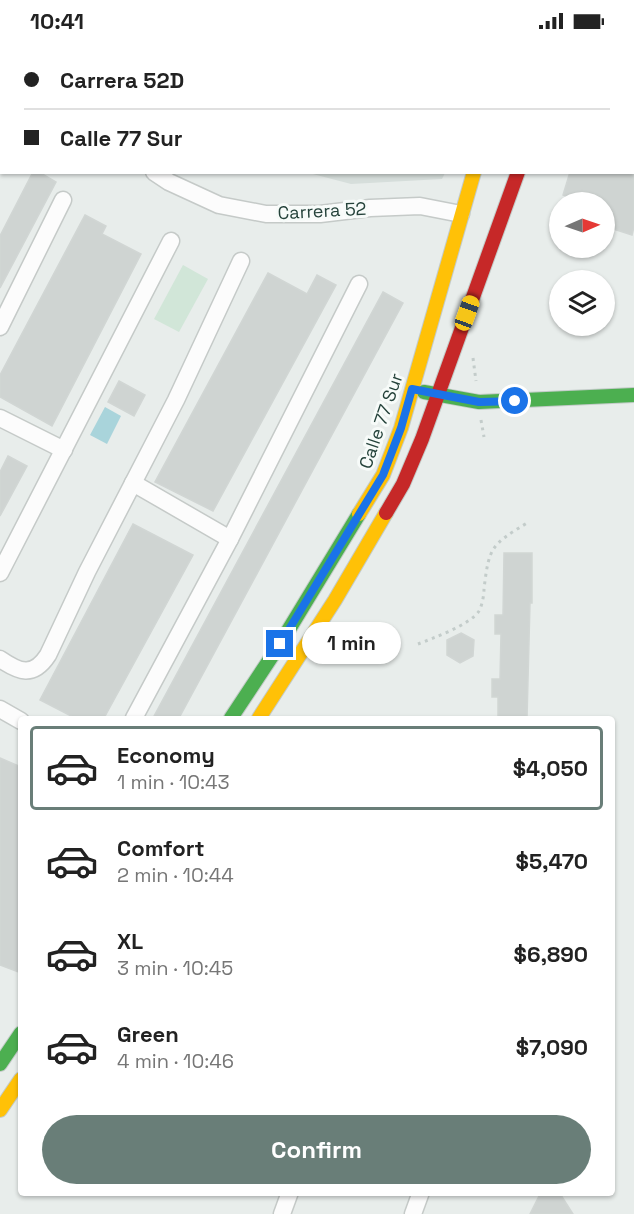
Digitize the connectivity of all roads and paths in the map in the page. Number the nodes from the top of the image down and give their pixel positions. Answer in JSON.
{"nodes":[{"id":1,"x":157,"y":174,"type":"edge"},
{"id":2,"x":473,"y":174,"type":"edge"},
{"id":3,"x":517,"y":174,"type":"edge"},
{"id":4,"x":63,"y":200,"type":"dead end"},
{"id":5,"x":461,"y":214,"type":"junction"},
{"id":6,"x":171,"y":241,"type":"dead end"},
{"id":7,"x":241,"y":261,"type":"dead end"},
{"id":8,"x":359,"y":284,"type":"dead end"},
{"id":9,"x":0,"y":327,"type":"edge"},
{"id":10,"x":412,"y":389,"type":"junction"},
{"id":11,"x":438,"y":395,"type":"junction"},
{"id":12,"x":634,"y":395,"type":"edge"},
{"id":13,"x":0,"y":418,"type":"edge"},
{"id":14,"x":64,"y":450,"type":"junction"},
{"id":15,"x":133,"y":483,"type":"junction"},
{"id":16,"x":526,"y":524,"type":"dead end"},
{"id":17,"x":231,"y":539,"type":"junction"},
{"id":18,"x":0,"y":573,"type":"edge"},
{"id":19,"x":418,"y":644,"type":"dead end"},
{"id":20,"x":0,"y":659,"type":"edge"},
{"id":21,"x":0,"y":709,"type":"edge"},
{"id":22,"x":136,"y":716,"type":"edge"},
{"id":23,"x":232,"y":716,"type":"edge"},
{"id":24,"x":260,"y":716,"type":"edge"},
{"id":25,"x":18,"y":719,"type":"edge"},
{"id":26,"x":18,"y":1037,"type":"edge"},
{"id":27,"x":0,"y":1064,"type":"edge"},
{"id":28,"x":18,"y":1083,"type":"edge"},
{"id":29,"x":0,"y":1110,"type":"edge"},
{"id":30,"x":289,"y":1196,"type":"edge"},
{"id":31,"x":420,"y":1196,"type":"edge"},
{"id":32,"x":282,"y":1214,"type":"edge"},
{"id":33,"x":413,"y":1214,"type":"edge"}],
"edges":[{"from":1,"to":5,"type":"street","name":"Carrera 52"},
{"from":2,"to":5,"type":"street","name":"Calle 77 Sur"},
{"from":3,"to":11,"type":"street"},
{"from":4,"to":9,"type":"street"},
{"from":5,"to":10,"type":"street","name":"Calle 77 Sur"},
{"from":6,"to":14,"type":"street"},
{"from":7,"to":15,"type":"street"},
{"from":8,"to":17,"type":"street"},
{"from":10,"to":11,"type":"street"},
{"from":10,"to":23,"type":"street","name":"Calle 77 Sur"},
{"from":11,"to":12,"type":"street"},
{"from":11,"to":24,"type":"street"},
{"from":13,"to":14,"type":"street"},
{"from":14,"to":18,"type":"street"},
{"from":15,"to":17,"type":"street"},
{"from":15,"to":20,"type":"street"},
{"from":16,"to":19,"type":"path"},
{"from":17,"to":22,"type":"street"},
{"from":21,"to":25,"type":"street"},
{"from":26,"to":27,"type":"street"},
{"from":28,"to":29,"type":"street"},
{"from":30,"to":32,"type":"street"},
{"from":31,"to":33,"type":"street"}]}
